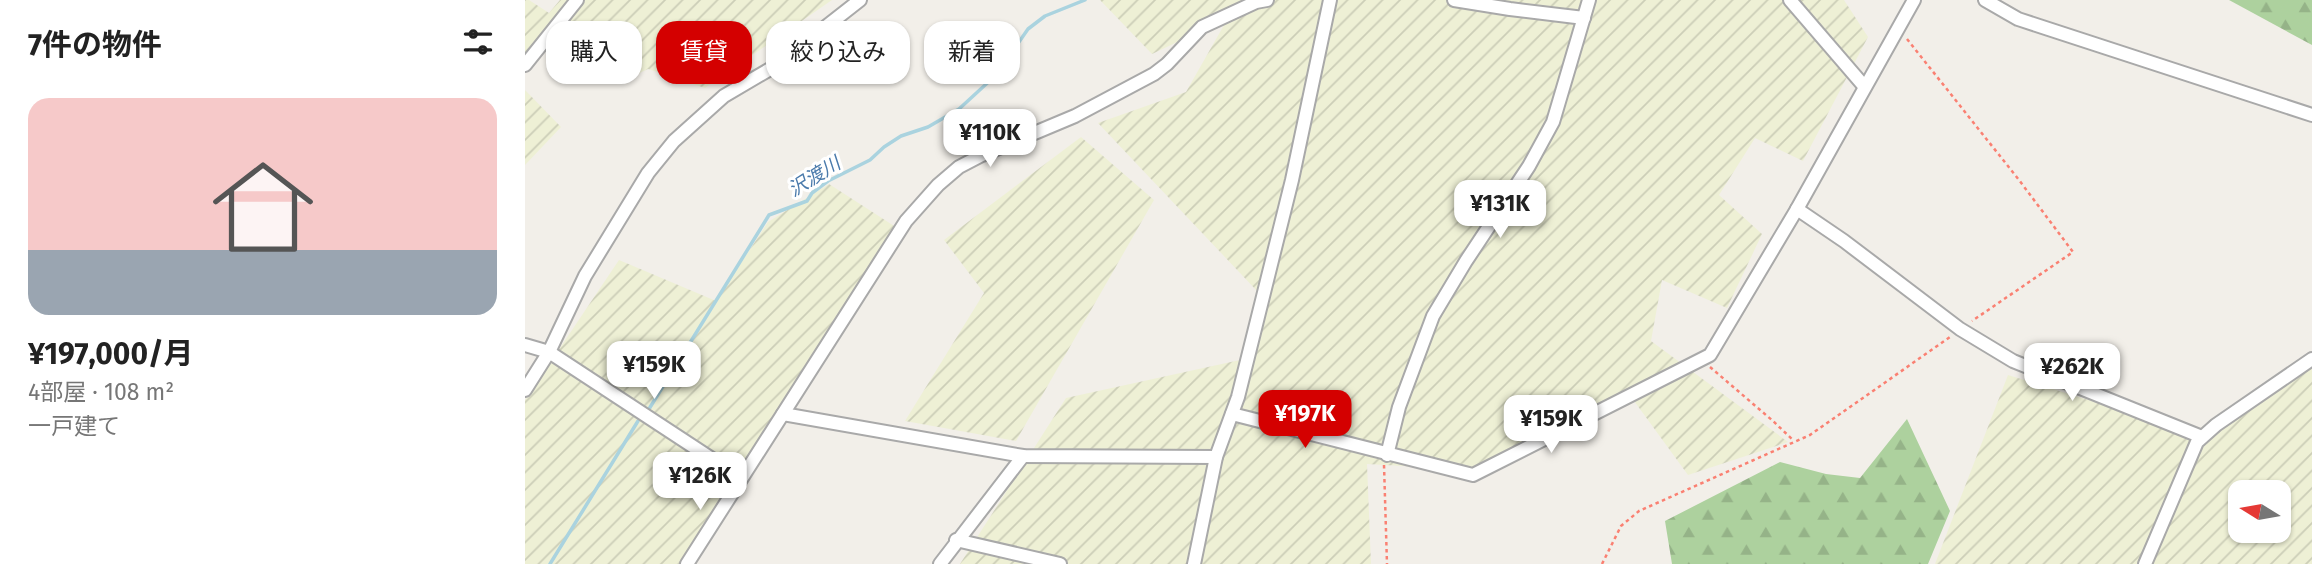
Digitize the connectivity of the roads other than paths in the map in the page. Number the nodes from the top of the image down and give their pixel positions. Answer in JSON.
{"nodes":[{"id":1,"x":577,"y":0,"type":"edge"},
{"id":2,"x":860,"y":0,"type":"edge"},
{"id":3,"x":1266,"y":0,"type":"edge"},
{"id":4,"x":1330,"y":0,"type":"edge"},
{"id":5,"x":1454,"y":0,"type":"edge"},
{"id":6,"x":1589,"y":0,"type":"edge"},
{"id":7,"x":1790,"y":0,"type":"edge"},
{"id":8,"x":1914,"y":0,"type":"edge"},
{"id":9,"x":1985,"y":0,"type":"edge"},
{"id":10,"x":1584,"y":18,"type":"junction"},
{"id":11,"x":525,"y":65,"type":"edge"},
{"id":12,"x":1864,"y":86,"type":"junction"},
{"id":13,"x":2312,"y":116,"type":"edge"},
{"id":14,"x":1797,"y":209,"type":"junction"},
{"id":15,"x":525,"y":345,"type":"edge"},
{"id":16,"x":549,"y":352,"type":"junction"},
{"id":17,"x":2312,"y":359,"type":"edge"},
{"id":18,"x":525,"y":390,"type":"edge"},
{"id":19,"x":783,"y":414,"type":"junction"},
{"id":20,"x":1232,"y":414,"type":"junction"},
{"id":21,"x":2203,"y":437,"type":"junction"},
{"id":22,"x":1387,"y":455,"type":"junction"},
{"id":23,"x":1023,"y":456,"type":"junction"},
{"id":24,"x":1216,"y":457,"type":"junction"},
{"id":25,"x":741,"y":478,"type":"junction"},
{"id":26,"x":956,"y":540,"type":"junction"},
{"id":27,"x":1045,"y":563,"type":"edge"},
{"id":28,"x":687,"y":564,"type":"edge"},
{"id":29,"x":940,"y":564,"type":"edge"},
{"id":30,"x":1060,"y":564,"type":"edge"},
{"id":31,"x":1194,"y":564,"type":"edge"},
{"id":32,"x":2145,"y":564,"type":"edge"}],
"edges":[{"from":1,"to":11,"type":"street"},
{"from":2,"to":16,"type":"street"},
{"from":3,"to":19,"type":"street"},
{"from":4,"to":20,"type":"street"},
{"from":5,"to":10,"type":"street"},
{"from":6,"to":10,"type":"street"},
{"from":7,"to":12,"type":"street"},
{"from":8,"to":12,"type":"street"},
{"from":9,"to":13,"type":"street"},
{"from":10,"to":22,"type":"street"},
{"from":12,"to":14,"type":"street"},
{"from":14,"to":21,"type":"street"},
{"from":14,"to":22,"type":"street"},
{"from":15,"to":16,"type":"street"},
{"from":16,"to":18,"type":"street"},
{"from":16,"to":25,"type":"street"},
{"from":17,"to":21,"type":"street"},
{"from":19,"to":23,"type":"street"},
{"from":19,"to":25,"type":"street"},
{"from":20,"to":22,"type":"street"},
{"from":20,"to":24,"type":"street"},
{"from":21,"to":32,"type":"street"},
{"from":23,"to":24,"type":"street"},
{"from":23,"to":26,"type":"street"},
{"from":24,"to":31,"type":"street"},
{"from":25,"to":28,"type":"street"},
{"from":26,"to":27,"type":"street"},
{"from":26,"to":29,"type":"street"},
{"from":27,"to":30,"type":"street"}]}
